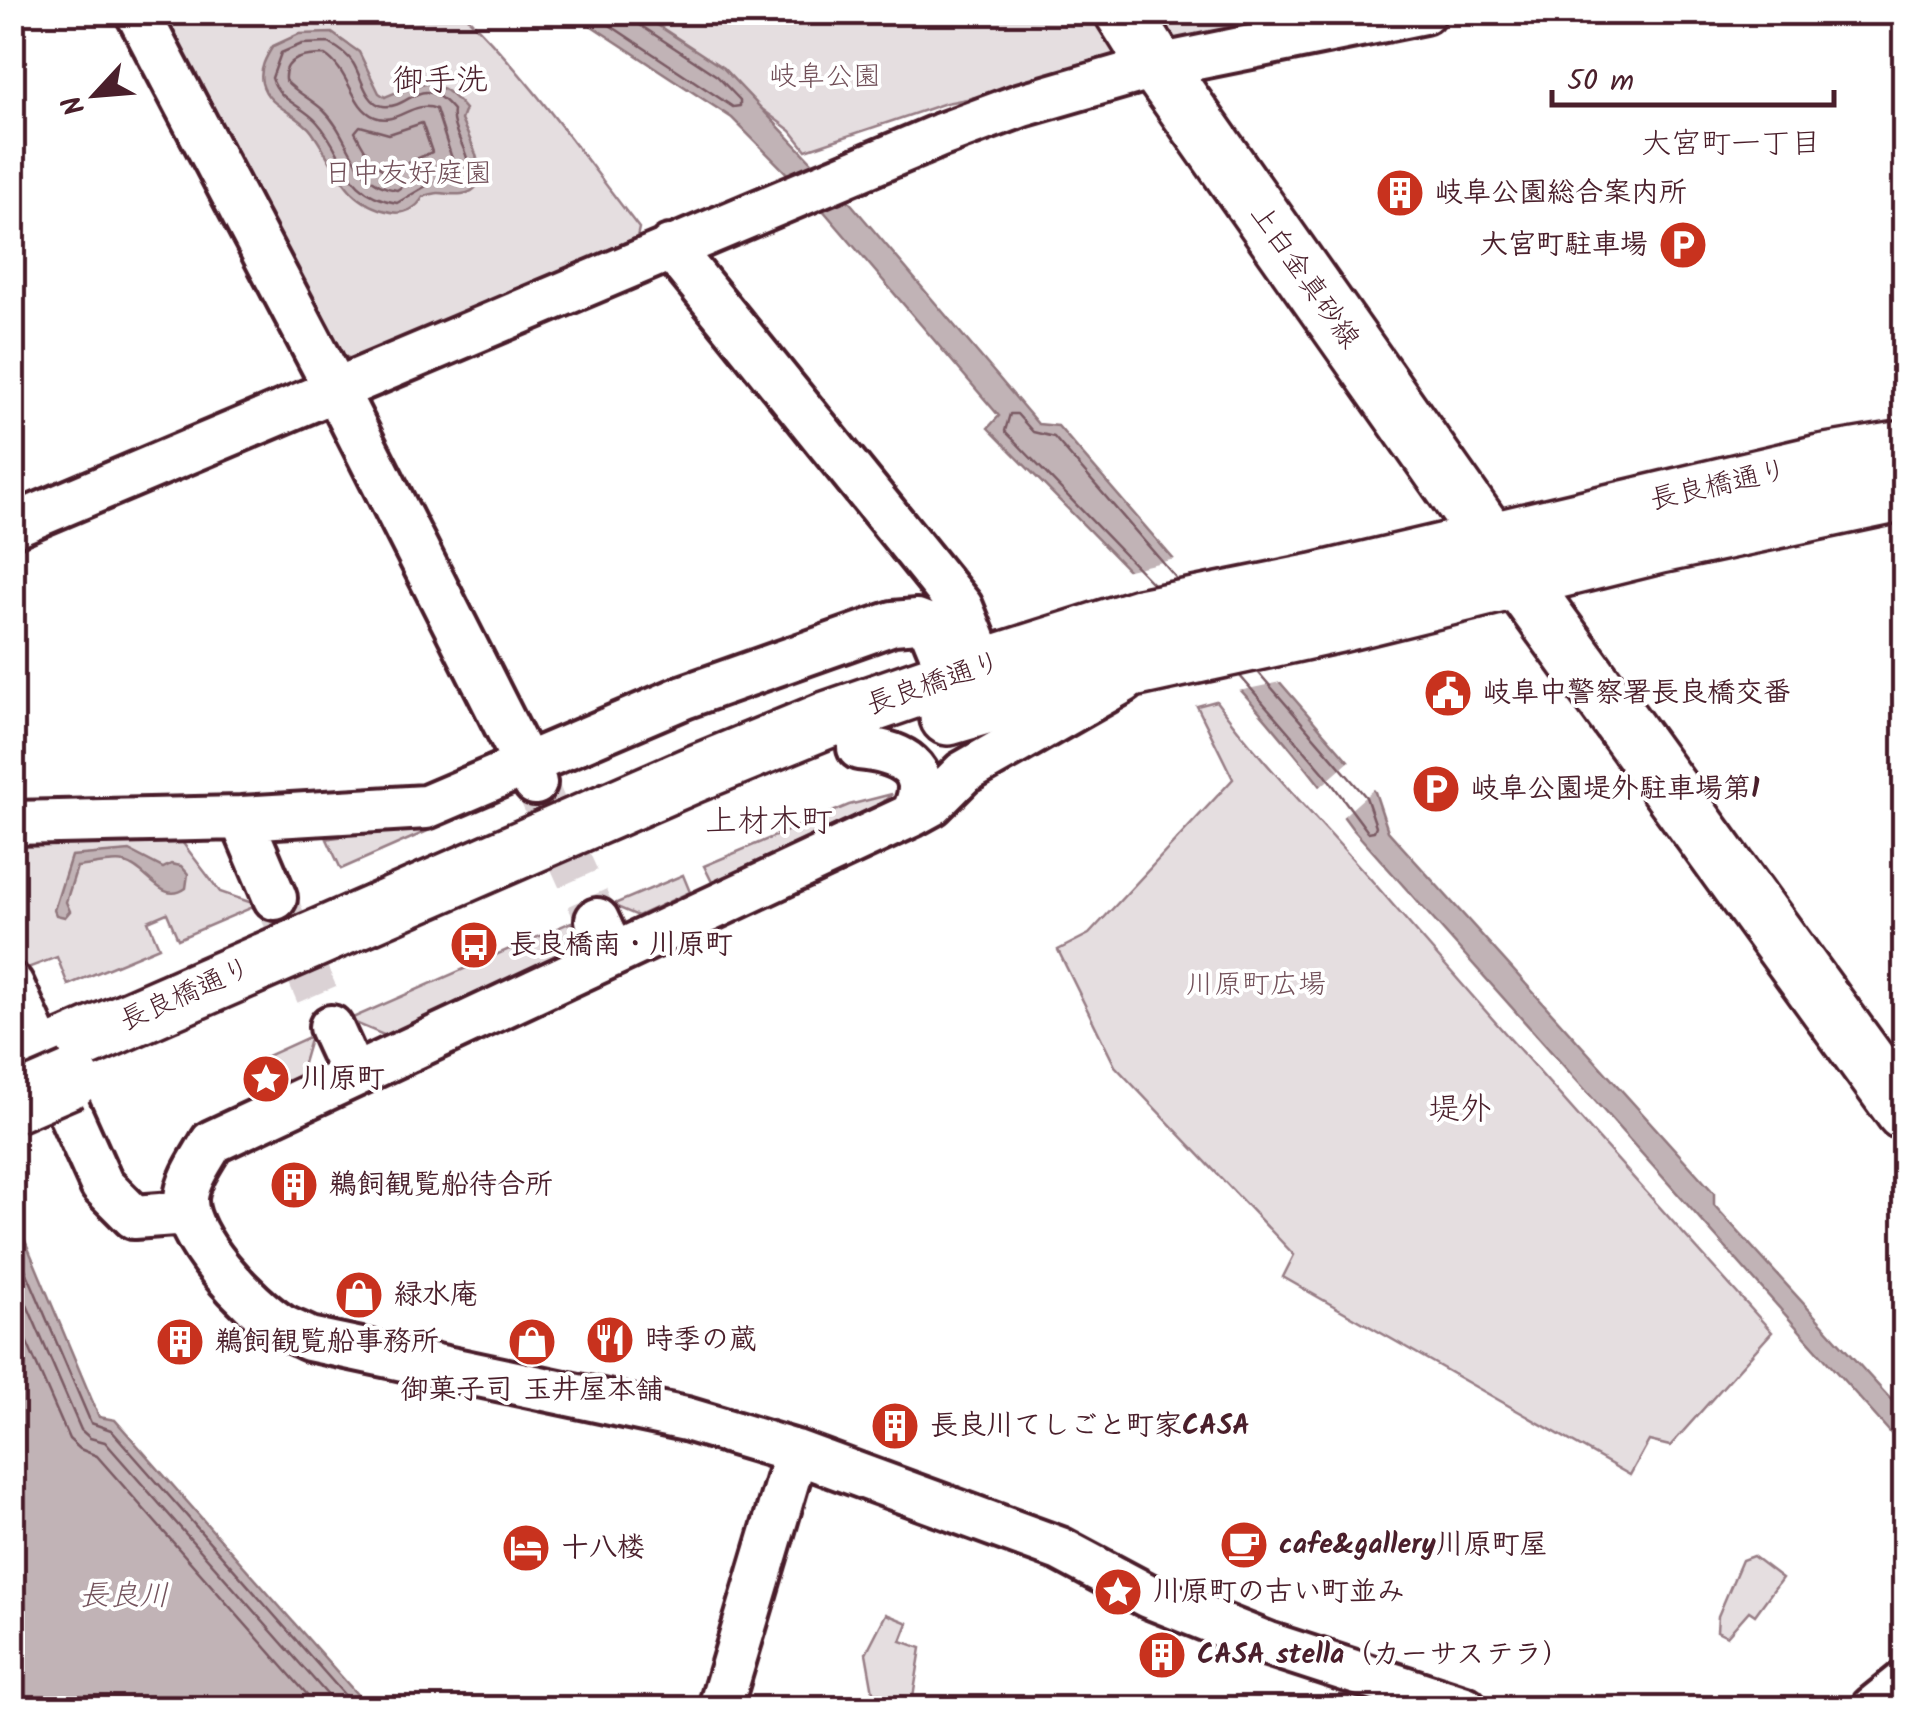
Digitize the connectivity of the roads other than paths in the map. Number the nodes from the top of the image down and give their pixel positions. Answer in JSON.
{"nodes":[{"id":1,"x":137,"y":12,"type":"edge"},
{"id":2,"x":1122,"y":12,"type":"edge"},
{"id":3,"x":1424,"y":12,"type":"edge"},
{"id":4,"x":1156,"y":66,"type":"junction"},
{"id":5,"x":678,"y":244,"type":"junction"},
{"id":6,"x":336,"y":390,"type":"junction"},
{"id":7,"x":1904,"y":450,"type":"edge"},
{"id":8,"x":1904,"y":493,"type":"edge"},
{"id":9,"x":12,"y":526,"type":"edge"},
{"id":10,"x":1503,"y":559,"type":"junction"},
{"id":11,"x":1154,"y":648,"type":"junction"},
{"id":12,"x":968,"y":671,"type":"junction"},
{"id":13,"x":859,"y":748,"type":"junction"},
{"id":14,"x":531,"y":774,"type":"junction"},
{"id":15,"x":912,"y":814,"type":"junction"},
{"id":16,"x":241,"y":818,"type":"junction"},
{"id":17,"x":12,"y":823,"type":"edge"},
{"id":18,"x":275,"y":898,"type":"tunnel mouth"},
{"id":19,"x":12,"y":984,"type":"edge"},
{"id":20,"x":331,"y":1027,"type":"tunnel mouth"},
{"id":21,"x":48,"y":1067,"type":"edge"},
{"id":22,"x":353,"y":1075,"type":"junction"},
{"id":23,"x":12,"y":1105,"type":"edge"},
{"id":24,"x":1904,"y":1112,"type":"edge"},
{"id":25,"x":186,"y":1213,"type":"junction"},
{"id":26,"x":796,"y":1452,"type":"junction"},
{"id":27,"x":1904,"y":1683,"type":"edge"},
{"id":28,"x":720,"y":1708,"type":"edge"},
{"id":29,"x":1465,"y":1708,"type":"edge"},
{"id":30,"x":1873,"y":1708,"type":"edge"}],
"edges":[{"from":1,"to":6,"type":"street"},
{"from":2,"to":4,"type":"main road","name":"上白金真砂線"},
{"from":3,"to":4,"type":"street"},
{"from":4,"to":5,"type":"street"},
{"from":4,"to":10,"type":"main road","name":"上白金真砂線"},
{"from":5,"to":6,"type":"street"},
{"from":5,"to":12,"type":"street"},
{"from":6,"to":9,"type":"street"},
{"from":6,"to":14,"type":"street"},
{"from":7,"to":10,"type":"main road","name":"長良橋通り"},
{"from":8,"to":10,"type":"main road","name":"長良橋通り"},
{"from":10,"to":11,"type":"main road","name":"長良橋通り"},
{"from":10,"to":24,"type":"main road","name":"上白金真砂線"},
{"from":11,"to":12,"type":"main road","name":"長良橋通り"},
{"from":11,"to":13,"type":"main road","name":"長良橋通り"},
{"from":11,"to":15,"type":"street"},
{"from":12,"to":14,"type":"street"},
{"from":12,"to":21,"type":"main road","name":"長良橋通り"},
{"from":13,"to":15,"type":"street"},
{"from":13,"to":21,"type":"main road","name":"長良橋通り"},
{"from":14,"to":16,"type":"street"},
{"from":15,"to":22,"type":"street"},
{"from":16,"to":17,"type":"street"},
{"from":16,"to":18,"type":"street"},
{"from":19,"to":25,"type":"street"},
{"from":20,"to":22,"type":"street"},
{"from":21,"to":23,"type":"main road","name":"長良橋通り","bridge":true},
{"from":22,"to":25,"type":"street"},
{"from":25,"to":26,"type":"street"},
{"from":26,"to":28,"type":"street"},
{"from":26,"to":29,"type":"street"},
{"from":27,"to":30,"type":"street"}]}
